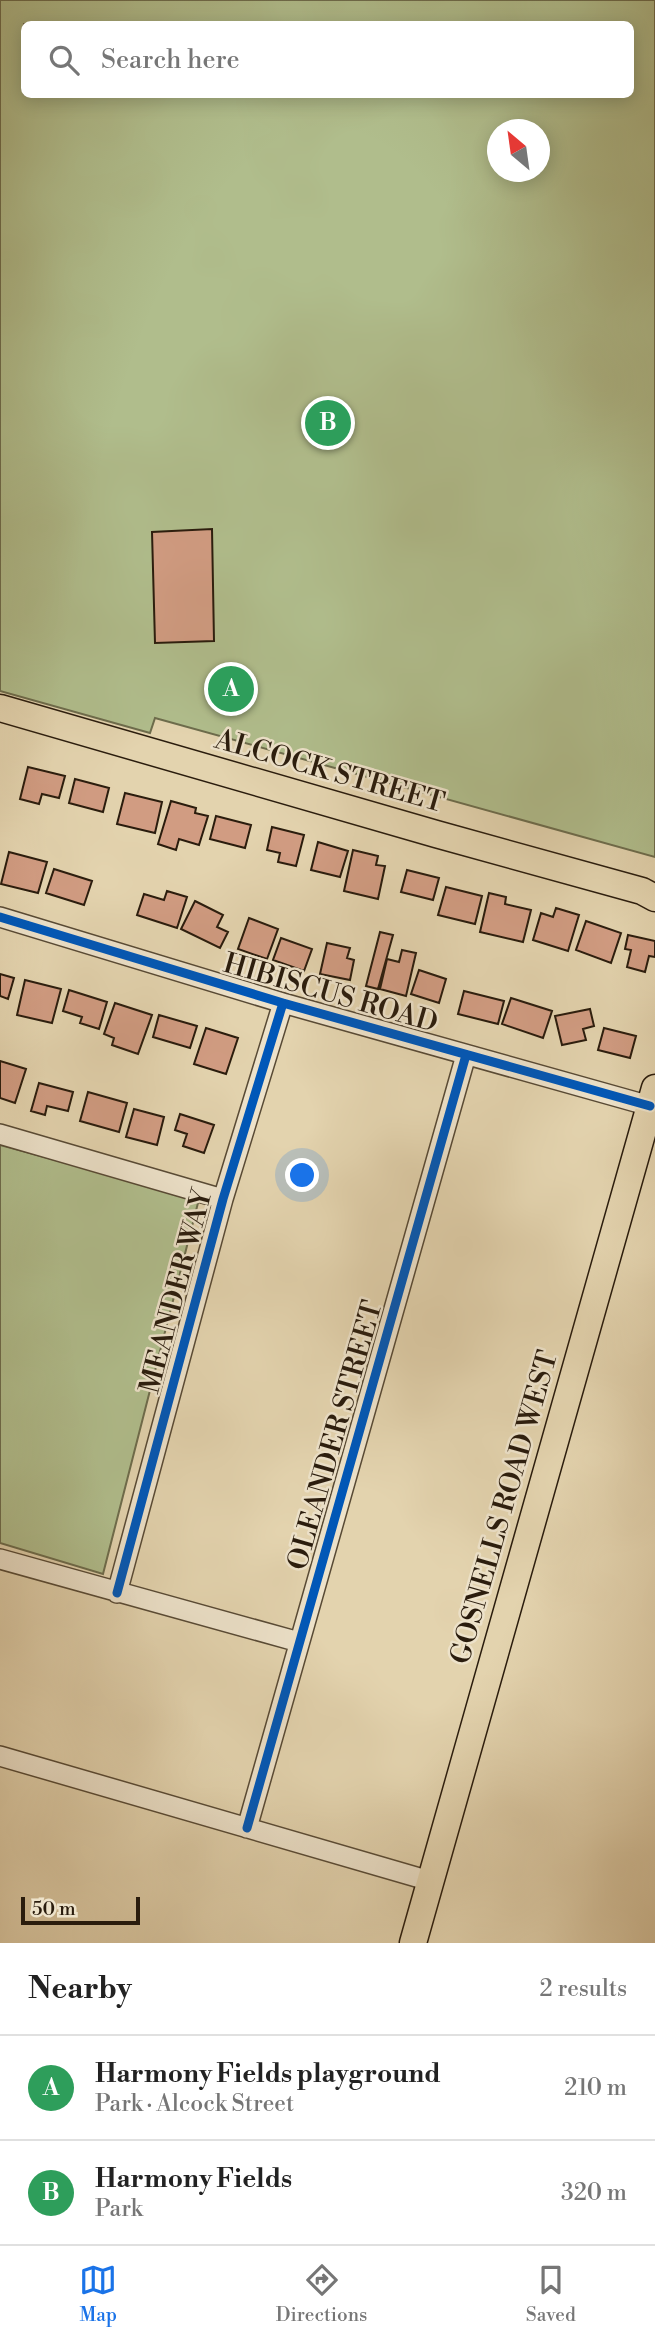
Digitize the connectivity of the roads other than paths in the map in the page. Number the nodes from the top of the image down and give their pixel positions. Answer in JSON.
{"nodes":[{"id":1,"x":0,"y":708,"type":"edge"},
{"id":2,"x":651,"y":893,"type":"edge"},
{"id":3,"x":0,"y":917,"type":"edge"},
{"id":4,"x":283,"y":1003,"type":"junction"},
{"id":5,"x":466,"y":1055,"type":"junction"},
{"id":6,"x":652,"y":1097,"type":"edge"},
{"id":7,"x":0,"y":1135,"type":"edge"},
{"id":8,"x":223,"y":1199,"type":"junction"},
{"id":9,"x":0,"y":1559,"type":"edge"},
{"id":10,"x":117,"y":1593,"type":"junction"},
{"id":11,"x":299,"y":1642,"type":"junction"},
{"id":12,"x":0,"y":1756,"type":"edge"},
{"id":13,"x":247,"y":1828,"type":"junction"},
{"id":14,"x":430,"y":1881,"type":"junction"},
{"id":15,"x":413,"y":1943,"type":"edge"}],
"edges":[{"from":1,"to":2,"type":"main road","name":"ALCOCK STREET"},
{"from":3,"to":4,"type":"street","name":"HIBISCUS ROAD"},
{"from":4,"to":5,"type":"street","name":"HIBISCUS ROAD"},
{"from":4,"to":8,"type":"street","name":"MEANDER WAY"},
{"from":5,"to":6,"type":"street","name":"HIBISCUS ROAD"},
{"from":5,"to":11,"type":"street","name":"OLEANDER STREET"},
{"from":6,"to":14,"type":"main road","name":"GOSNELLS ROAD WEST"},
{"from":7,"to":8,"type":"street"},
{"from":8,"to":10,"type":"street","name":"MEANDER WAY"},
{"from":9,"to":10,"type":"street"},
{"from":10,"to":11,"type":"street"},
{"from":11,"to":13,"type":"street","name":"OLEANDER STREET"},
{"from":12,"to":13,"type":"street"},
{"from":13,"to":14,"type":"street"},
{"from":14,"to":15,"type":"main road","name":"GOSNELLS ROAD WEST"}]}
